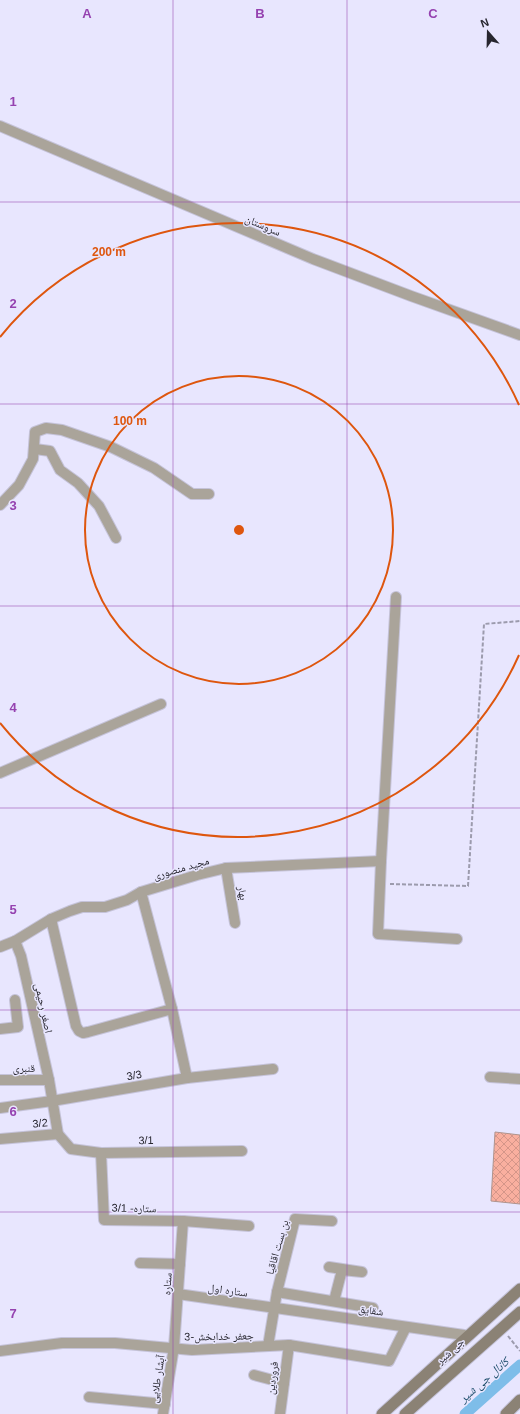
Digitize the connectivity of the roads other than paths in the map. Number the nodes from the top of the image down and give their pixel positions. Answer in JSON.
{"nodes":[{"id":1,"x":0,"y":126,"type":"edge"},
{"id":2,"x":520,"y":335,"type":"edge"},
{"id":3,"x":35,"y":449,"type":"junction"},
{"id":4,"x":209,"y":494,"type":"dead end"},
{"id":5,"x":0,"y":505,"type":"edge"},
{"id":6,"x":116,"y":538,"type":"dead end"},
{"id":7,"x":396,"y":597,"type":"dead end"},
{"id":8,"x":161,"y":704,"type":"dead end"},
{"id":9,"x":0,"y":773,"type":"edge"},
{"id":10,"x":381,"y":861,"type":"junction"},
{"id":11,"x":226,"y":868,"type":"junction"},
{"id":12,"x":141,"y":892,"type":"junction"},
{"id":13,"x":52,"y":919,"type":"junction"},
{"id":14,"x":235,"y":923,"type":"dead end"},
{"id":15,"x":457,"y":939,"type":"dead end"},
{"id":16,"x":15,"y":941,"type":"junction"},
{"id":17,"x":0,"y":947,"type":"edge"},
{"id":18,"x":15,"y":1000,"type":"dead end"},
{"id":19,"x":172,"y":1009,"type":"junction"},
{"id":20,"x":0,"y":1028,"type":"edge"},
{"id":21,"x":273,"y":1069,"type":"dead end"},
{"id":22,"x":490,"y":1077,"type":"dead end"},
{"id":23,"x":188,"y":1078,"type":"junction"},
{"id":24,"x":520,"y":1079,"type":"edge"},
{"id":25,"x":0,"y":1080,"type":"edge"},
{"id":26,"x":48,"y":1080,"type":"junction"},
{"id":27,"x":52,"y":1101,"type":"junction"},
{"id":28,"x":0,"y":1108,"type":"edge"},
{"id":29,"x":58,"y":1134,"type":"junction"},
{"id":30,"x":0,"y":1139,"type":"edge"},
{"id":31,"x":242,"y":1151,"type":"dead end"},
{"id":32,"x":101,"y":1153,"type":"junction"},
{"id":33,"x":183,"y":1221,"type":"junction"},
{"id":34,"x":332,"y":1221,"type":"dead end"},
{"id":35,"x":249,"y":1226,"type":"dead end"},
{"id":36,"x":140,"y":1263,"type":"dead end"},
{"id":37,"x":180,"y":1264,"type":"junction"},
{"id":38,"x":329,"y":1267,"type":"dead end"},
{"id":39,"x":520,"y":1289,"type":"edge"},
{"id":40,"x":277,"y":1292,"type":"junction"},
{"id":41,"x":178,"y":1294,"type":"junction"},
{"id":42,"x":334,"y":1301,"type":"junction"},
{"id":43,"x":372,"y":1308,"type":"dead end"},
{"id":44,"x":274,"y":1309,"type":"junction"},
{"id":45,"x":520,"y":1312,"type":"edge"},
{"id":46,"x":406,"y":1327,"type":"junction"},
{"id":47,"x":464,"y":1335,"type":"dead end"},
{"id":48,"x":289,"y":1345,"type":"junction"},
{"id":49,"x":268,"y":1346,"type":"junction"},
{"id":50,"x":174,"y":1347,"type":"junction"},
{"id":51,"x":0,"y":1351,"type":"edge"},
{"id":52,"x":254,"y":1375,"type":"dead end"},
{"id":53,"x":284,"y":1383,"type":"junction"},
{"id":54,"x":89,"y":1397,"type":"dead end"},
{"id":55,"x":520,"y":1400,"type":"edge"},
{"id":56,"x":166,"y":1404,"type":"junction"},
{"id":57,"x":163,"y":1414,"type":"edge"},
{"id":58,"x":280,"y":1414,"type":"edge"},
{"id":59,"x":382,"y":1414,"type":"edge"},
{"id":60,"x":404,"y":1414,"type":"edge"},
{"id":61,"x":506,"y":1414,"type":"edge"}],
"edges":[{"from":1,"to":2,"type":"street","name":"سروستان"},
{"from":3,"to":4,"type":"street"},
{"from":3,"to":5,"type":"street"},
{"from":3,"to":6,"type":"street"},
{"from":7,"to":10,"type":"street"},
{"from":8,"to":9,"type":"street"},
{"from":10,"to":11,"type":"street","name":"مجید منصوری"},
{"from":10,"to":15,"type":"street"},
{"from":11,"to":12,"type":"street","name":"مجید منصوری"},
{"from":11,"to":14,"type":"street","name":"بهار"},
{"from":12,"to":13,"type":"street","name":"مجید منصوری"},
{"from":12,"to":19,"type":"street"},
{"from":13,"to":16,"type":"street","name":"مجید منصوری"},
{"from":13,"to":19,"type":"street"},
{"from":16,"to":17,"type":"street","name":"مجید منصوری"},
{"from":16,"to":26,"type":"street","name":"اصغر رحیمی"},
{"from":18,"to":20,"type":"street"},
{"from":19,"to":23,"type":"street"},
{"from":21,"to":23,"type":"street","name":"3/3"},
{"from":22,"to":24,"type":"street"},
{"from":23,"to":27,"type":"street","name":"3/3"},
{"from":25,"to":26,"type":"street","name":"قنبری"},
{"from":26,"to":27,"type":"street","name":"اصغر رحیمی"},
{"from":27,"to":28,"type":"street","name":"3/3"},
{"from":27,"to":29,"type":"street","name":"اصغر رحیمی"},
{"from":29,"to":30,"type":"street","name":"3/2"},
{"from":29,"to":32,"type":"street","name":"3/1"},
{"from":31,"to":32,"type":"street","name":"3/1"},
{"from":32,"to":33,"type":"street","name":"ستاره- 3/1"},
{"from":33,"to":35,"type":"street"},
{"from":33,"to":37,"type":"street","name":"ستاره"},
{"from":34,"to":40,"type":"street","name":"بن بست اقاقیا"},
{"from":36,"to":37,"type":"street"},
{"from":37,"to":41,"type":"street","name":"ستاره"},
{"from":38,"to":42,"type":"street"},
{"from":39,"to":59,"type":"main road","name":"جی شیر"},
{"from":40,"to":42,"type":"street"},
{"from":40,"to":44,"type":"street"},
{"from":41,"to":44,"type":"street","name":"ستاره اول"},
{"from":41,"to":50,"type":"street","name":"ستاره"},
{"from":42,"to":43,"type":"street"},
{"from":44,"to":46,"type":"street","name":"شقایق"},
{"from":44,"to":49,"type":"street"},
{"from":45,"to":60,"type":"main road","name":"جی شیر"},
{"from":46,"to":47,"type":"street","name":"شقایق"},
{"from":46,"to":48,"type":"street","name":"جعفر خدابخش-3"},
{"from":48,"to":49,"type":"street","name":"جعفر خدابخش-3"},
{"from":48,"to":53,"type":"street","name":"فروردین"},
{"from":49,"to":50,"type":"street","name":"جعفر خدابخش-3"},
{"from":50,"to":51,"type":"street","name":"جعفر خدابخش-3"},
{"from":50,"to":56,"type":"street","name":"آبشار طلایی"},
{"from":52,"to":53,"type":"street"},
{"from":53,"to":58,"type":"street","name":"فروردین"},
{"from":54,"to":56,"type":"street"},
{"from":55,"to":61,"type":"main road"},
{"from":56,"to":57,"type":"street","name":"آبشار طلایی"}]}
